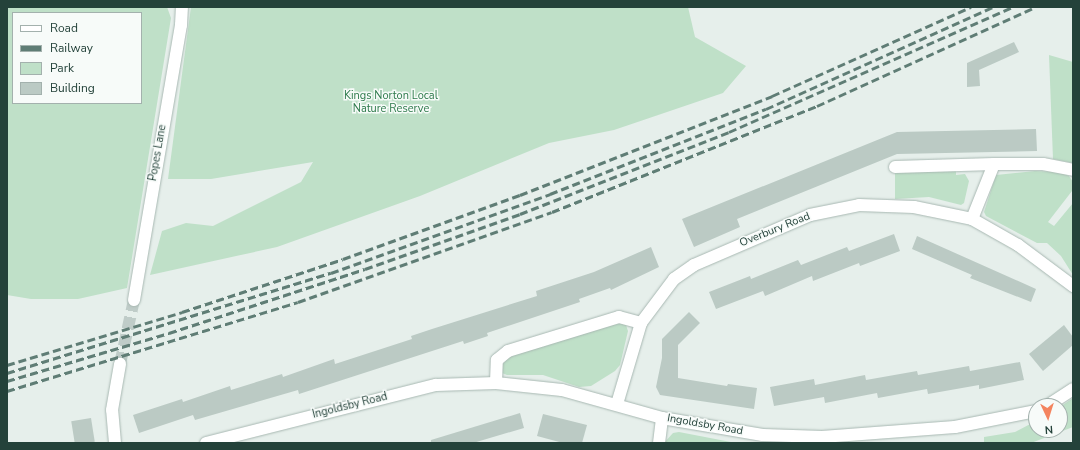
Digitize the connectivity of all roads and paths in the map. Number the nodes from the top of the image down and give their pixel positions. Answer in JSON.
{"nodes":[{"id":1,"x":182,"y":7,"type":"edge"},
{"id":2,"x":994,"y":164,"type":"junction"},
{"id":3,"x":895,"y":167,"type":"dead end"},
{"id":4,"x":1073,"y":170,"type":"edge"},
{"id":5,"x":972,"y":219,"type":"junction"},
{"id":6,"x":1073,"y":286,"type":"edge"},
{"id":7,"x":134,"y":300,"type":"tunnel mouth"},
{"id":8,"x":641,"y":322,"type":"junction"},
{"id":9,"x":120,"y":364,"type":"tunnel mouth"},
{"id":10,"x":496,"y":383,"type":"junction"},
{"id":11,"x":1073,"y":389,"type":"edge"},
{"id":12,"x":1059,"y":398,"type":"edge"},
{"id":13,"x":617,"y":404,"type":"junction"},
{"id":14,"x":1028,"y":413,"type":"edge"},
{"id":15,"x":662,"y":418,"type":"junction"},
{"id":16,"x":763,"y":439,"type":"edge"},
{"id":17,"x":115,"y":443,"type":"edge"},
{"id":18,"x":206,"y":443,"type":"edge"},
{"id":19,"x":659,"y":443,"type":"edge"}],
"edges":[{"from":1,"to":7,"type":"street","name":"Popes Lane"},
{"from":2,"to":3,"type":"street"},
{"from":2,"to":4,"type":"street"},
{"from":2,"to":5,"type":"street"},
{"from":5,"to":6,"type":"street","name":"Overbury Road"},
{"from":5,"to":8,"type":"street","name":"Overbury Road"},
{"from":8,"to":10,"type":"street"},
{"from":8,"to":13,"type":"street","name":"Overbury Road"},
{"from":9,"to":17,"type":"street"},
{"from":10,"to":13,"type":"street","name":"Ingoldsby Road"},
{"from":10,"to":18,"type":"street","name":"Ingoldsby Road"},
{"from":11,"to":12,"type":"street"},
{"from":13,"to":15,"type":"street","name":"Ingoldsby Road"},
{"from":14,"to":16,"type":"street","name":"Ingoldsby Road"},
{"from":15,"to":16,"type":"street","name":"Ingoldsby Road"},
{"from":15,"to":19,"type":"street"}]}
